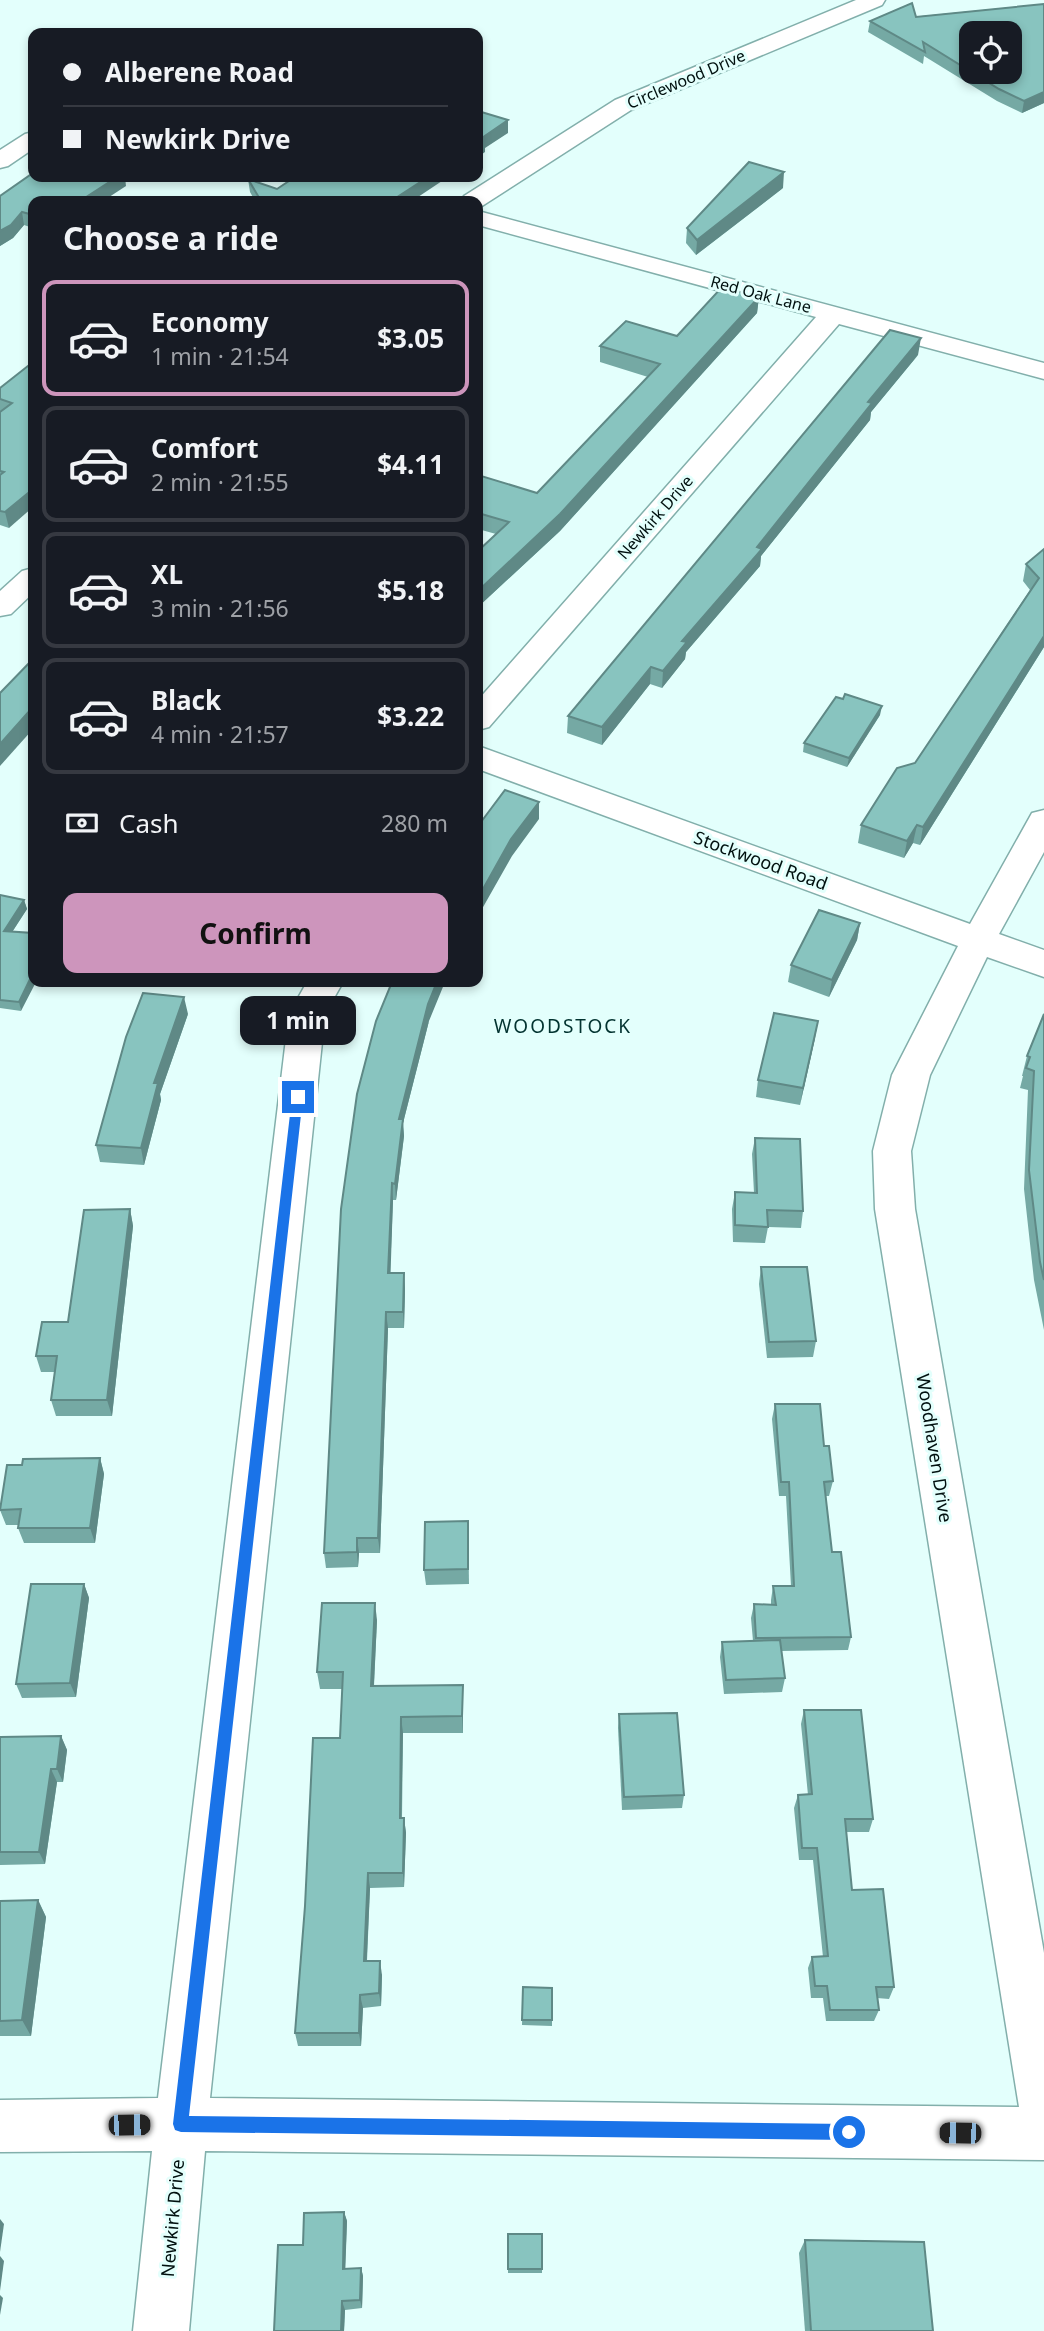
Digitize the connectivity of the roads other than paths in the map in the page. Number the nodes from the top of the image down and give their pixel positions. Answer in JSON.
{"nodes":[{"id":1,"x":874,"y":0,"type":"edge"},
{"id":2,"x":26,"y":134,"type":"edge"},
{"id":3,"x":0,"y":161,"type":"edge"},
{"id":4,"x":481,"y":196,"type":"edge"},
{"id":5,"x":483,"y":219,"type":"edge"},
{"id":6,"x":833,"y":314,"type":"junction"},
{"id":7,"x":1044,"y":371,"type":"edge"},
{"id":8,"x":483,"y":714,"type":"edge"},
{"id":9,"x":483,"y":759,"type":"edge"},
{"id":10,"x":1044,"y":821,"type":"edge"},
{"id":11,"x":978,"y":940,"type":"junction"},
{"id":12,"x":1044,"y":964,"type":"edge"},
{"id":13,"x":322,"y":987,"type":"edge"},
{"id":14,"x":1044,"y":2104,"type":"edge"},
{"id":15,"x":181,"y":2124,"type":"junction"},
{"id":16,"x":0,"y":2126,"type":"edge"},
{"id":17,"x":1044,"y":2134,"type":"edge"},
{"id":18,"x":161,"y":2331,"type":"edge"}],
"edges":[{"from":1,"to":4,"type":"street","name":"Circlewood Drive"},
{"from":2,"to":3,"type":"street"},
{"from":5,"to":6,"type":"street","name":"Red Oak Lane"},
{"from":6,"to":7,"type":"street","name":"Red Oak Lane"},
{"from":6,"to":8,"type":"street","name":"Newkirk Drive"},
{"from":9,"to":11,"type":"street","name":"Stockwood Road"},
{"from":10,"to":11,"type":"street","name":"Woodhaven Drive"},
{"from":11,"to":12,"type":"street","name":"Stockwood Road"},
{"from":11,"to":14,"type":"street","name":"Woodhaven Drive"},
{"from":13,"to":15,"type":"street","name":"Newkirk Drive"},
{"from":15,"to":16,"type":"street"},
{"from":15,"to":17,"type":"street"},
{"from":15,"to":18,"type":"street","name":"Newkirk Drive"}]}
